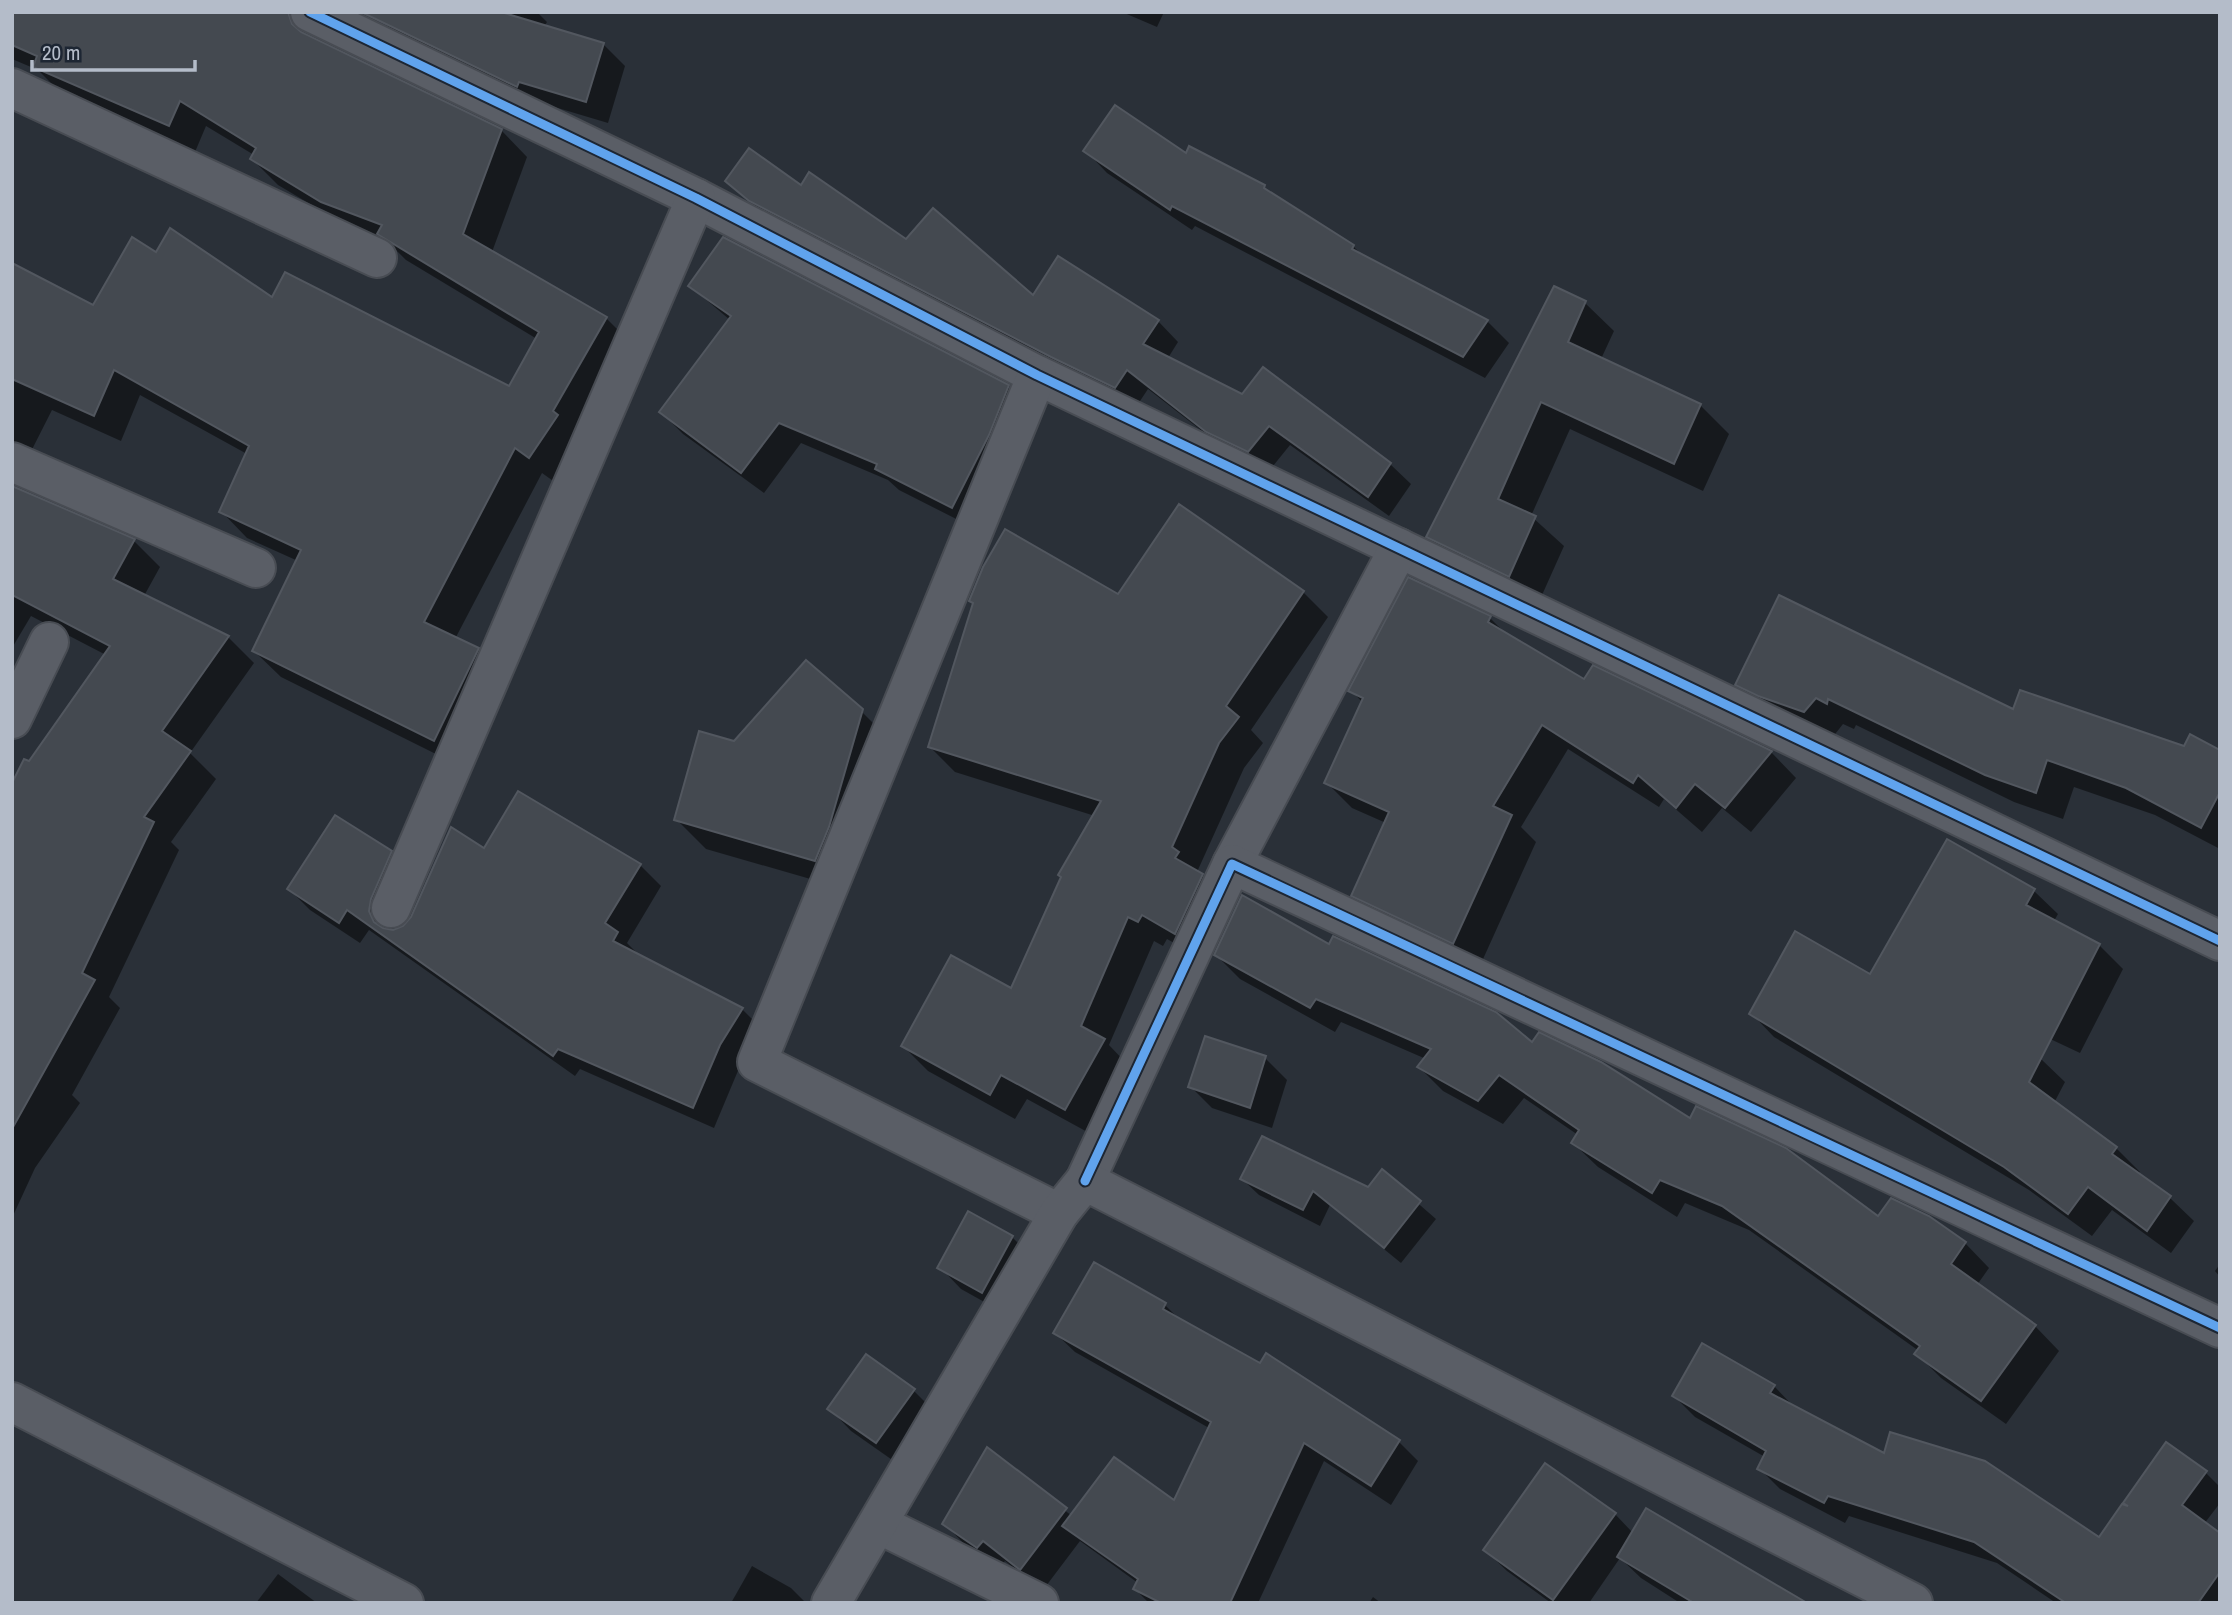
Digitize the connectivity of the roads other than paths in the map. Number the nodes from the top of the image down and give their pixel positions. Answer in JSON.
{"nodes":[{"id":1,"x":310,"y":12,"type":"edge"},
{"id":2,"x":12,"y":88,"type":"edge"},
{"id":3,"x":696,"y":198,"type":"junction"},
{"id":4,"x":377,"y":258,"type":"dead end"},
{"id":5,"x":1037,"y":375,"type":"junction"},
{"id":6,"x":12,"y":462,"type":"edge"},
{"id":7,"x":1399,"y":548,"type":"junction"},
{"id":8,"x":256,"y":568,"type":"dead end"},
{"id":9,"x":49,"y":642,"type":"dead end"},
{"id":10,"x":12,"y":719,"type":"edge"},
{"id":11,"x":1232,"y":864,"type":"junction"},
{"id":12,"x":391,"y":908,"type":"dead end"},
{"id":13,"x":2220,"y":941,"type":"edge"},
{"id":14,"x":1085,"y":1181,"type":"junction"},
{"id":15,"x":1059,"y":1213,"type":"junction"},
{"id":16,"x":2220,"y":1328,"type":"edge"},
{"id":17,"x":12,"y":1402,"type":"edge"},
{"id":18,"x":878,"y":1524,"type":"junction"},
{"id":19,"x":404,"y":1603,"type":"edge"},
{"id":20,"x":831,"y":1603,"type":"edge"},
{"id":21,"x":1039,"y":1603,"type":"edge"},
{"id":22,"x":1913,"y":1603,"type":"edge"}],
"edges":[{"from":1,"to":3,"type":"street"},
{"from":2,"to":4,"type":"street"},
{"from":3,"to":5,"type":"street"},
{"from":3,"to":12,"type":"street"},
{"from":5,"to":7,"type":"street"},
{"from":5,"to":15,"type":"street"},
{"from":6,"to":8,"type":"street"},
{"from":7,"to":11,"type":"street"},
{"from":7,"to":13,"type":"street"},
{"from":9,"to":10,"type":"street"},
{"from":11,"to":14,"type":"street"},
{"from":11,"to":16,"type":"street"},
{"from":14,"to":15,"type":"street"},
{"from":14,"to":22,"type":"street"},
{"from":15,"to":18,"type":"street"},
{"from":17,"to":19,"type":"street"},
{"from":18,"to":20,"type":"street"},
{"from":18,"to":21,"type":"street"}]}
